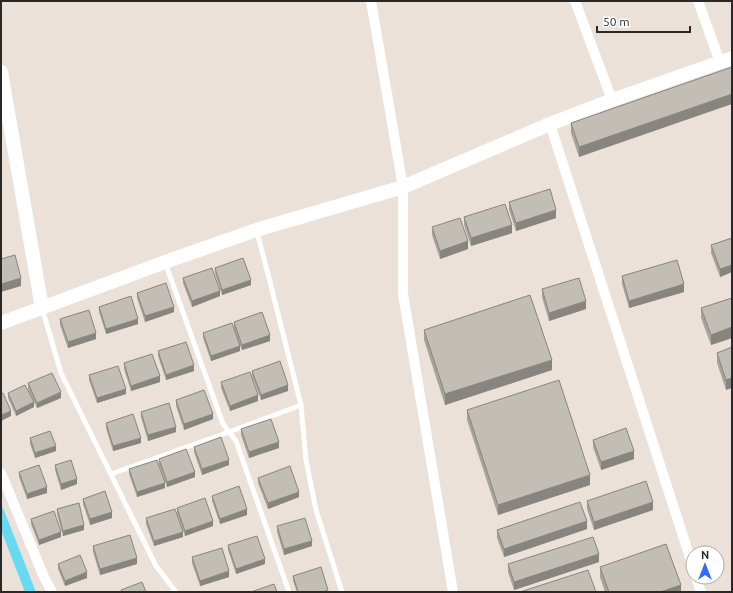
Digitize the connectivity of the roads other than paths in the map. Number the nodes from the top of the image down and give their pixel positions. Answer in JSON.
{"nodes":[{"id":1,"x":371,"y":1,"type":"edge"},
{"id":2,"x":575,"y":1,"type":"edge"},
{"id":3,"x":698,"y":1,"type":"edge"},
{"id":4,"x":726,"y":60,"type":"edge"},
{"id":5,"x":1,"y":72,"type":"edge"},
{"id":6,"x":612,"y":100,"type":"junction"},
{"id":7,"x":550,"y":124,"type":"junction"},
{"id":8,"x":403,"y":187,"type":"junction"},
{"id":9,"x":256,"y":230,"type":"junction"},
{"id":10,"x":165,"y":262,"type":"junction"},
{"id":11,"x":42,"y":308,"type":"junction"},
{"id":12,"x":1,"y":323,"type":"edge"},
{"id":13,"x":301,"y":405,"type":"junction"},
{"id":14,"x":229,"y":432,"type":"junction"},
{"id":15,"x":1,"y":473,"type":"edge"},
{"id":16,"x":111,"y":474,"type":"junction"},
{"id":17,"x":686,"y":545,"type":"edge"},
{"id":18,"x":52,"y":592,"type":"edge"},
{"id":19,"x":176,"y":592,"type":"edge"},
{"id":20,"x":289,"y":592,"type":"edge"},
{"id":21,"x":342,"y":592,"type":"edge"},
{"id":22,"x":453,"y":592,"type":"edge"}],
"edges":[{"from":1,"to":8,"type":"street"},
{"from":2,"to":6,"type":"street"},
{"from":3,"to":4,"type":"street"},
{"from":4,"to":6,"type":"street"},
{"from":5,"to":11,"type":"street"},
{"from":6,"to":7,"type":"street"},
{"from":7,"to":8,"type":"street"},
{"from":7,"to":17,"type":"street"},
{"from":8,"to":9,"type":"street"},
{"from":8,"to":22,"type":"street"},
{"from":9,"to":10,"type":"street"},
{"from":9,"to":13,"type":"lane"},
{"from":10,"to":11,"type":"street"},
{"from":10,"to":14,"type":"lane"},
{"from":11,"to":12,"type":"street"},
{"from":11,"to":16,"type":"lane"},
{"from":13,"to":14,"type":"lane"},
{"from":13,"to":21,"type":"lane"},
{"from":14,"to":16,"type":"lane"},
{"from":14,"to":20,"type":"lane"},
{"from":15,"to":18,"type":"street"},
{"from":16,"to":19,"type":"lane"}]}
